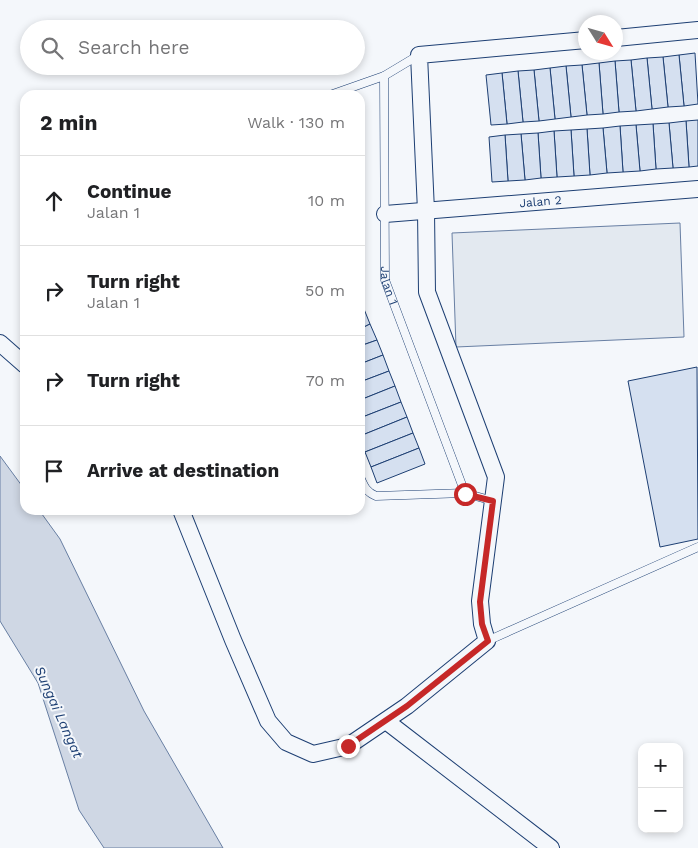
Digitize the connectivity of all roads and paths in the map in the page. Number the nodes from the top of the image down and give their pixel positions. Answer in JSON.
{"nodes":[{"id":1,"x":698,"y":30,"type":"edge"},
{"id":2,"x":698,"y":35,"type":"edge"},
{"id":3,"x":623,"y":37,"type":"edge"},
{"id":4,"x":578,"y":41,"type":"edge"},
{"id":5,"x":418,"y":56,"type":"junction"},
{"id":6,"x":384,"y":76,"type":"junction"},
{"id":7,"x":344,"y":90,"type":"edge"},
{"id":8,"x":698,"y":189,"type":"edge"},
{"id":9,"x":426,"y":211,"type":"junction"},
{"id":10,"x":385,"y":214,"type":"junction"},
{"id":11,"x":0,"y":343,"type":"edge"},
{"id":12,"x":20,"y":361,"type":"edge"},
{"id":13,"x":365,"y":489,"type":"edge"},
{"id":14,"x":465,"y":494,"type":"junction"},
{"id":15,"x":493,"y":501,"type":"junction"},
{"id":16,"x":183,"y":515,"type":"edge"},
{"id":17,"x":698,"y":547,"type":"edge"},
{"id":18,"x":488,"y":641,"type":"junction"},
{"id":19,"x":386,"y":721,"type":"junction"},
{"id":20,"x":551,"y":848,"type":"edge"}],
"edges":[{"from":1,"to":2,"type":"lane"},
{"from":1,"to":3,"type":"street"},
{"from":4,"to":5,"type":"street"},
{"from":5,"to":6,"type":"lane"},
{"from":5,"to":9,"type":"street"},
{"from":6,"to":7,"type":"lane"},
{"from":6,"to":10,"type":"lane","name":"Jalan 1"},
{"from":8,"to":9,"type":"street","name":"Jalan 2"},
{"from":9,"to":10,"type":"street","name":"Jalan 2"},
{"from":9,"to":15,"type":"street"},
{"from":10,"to":14,"type":"lane","name":"Jalan 1"},
{"from":11,"to":12,"type":"street"},
{"from":13,"to":14,"type":"lane"},
{"from":14,"to":15,"type":"lane"},
{"from":15,"to":18,"type":"street"},
{"from":16,"to":19,"type":"street"},
{"from":17,"to":18,"type":"lane"},
{"from":18,"to":19,"type":"street"},
{"from":19,"to":20,"type":"street"}]}
